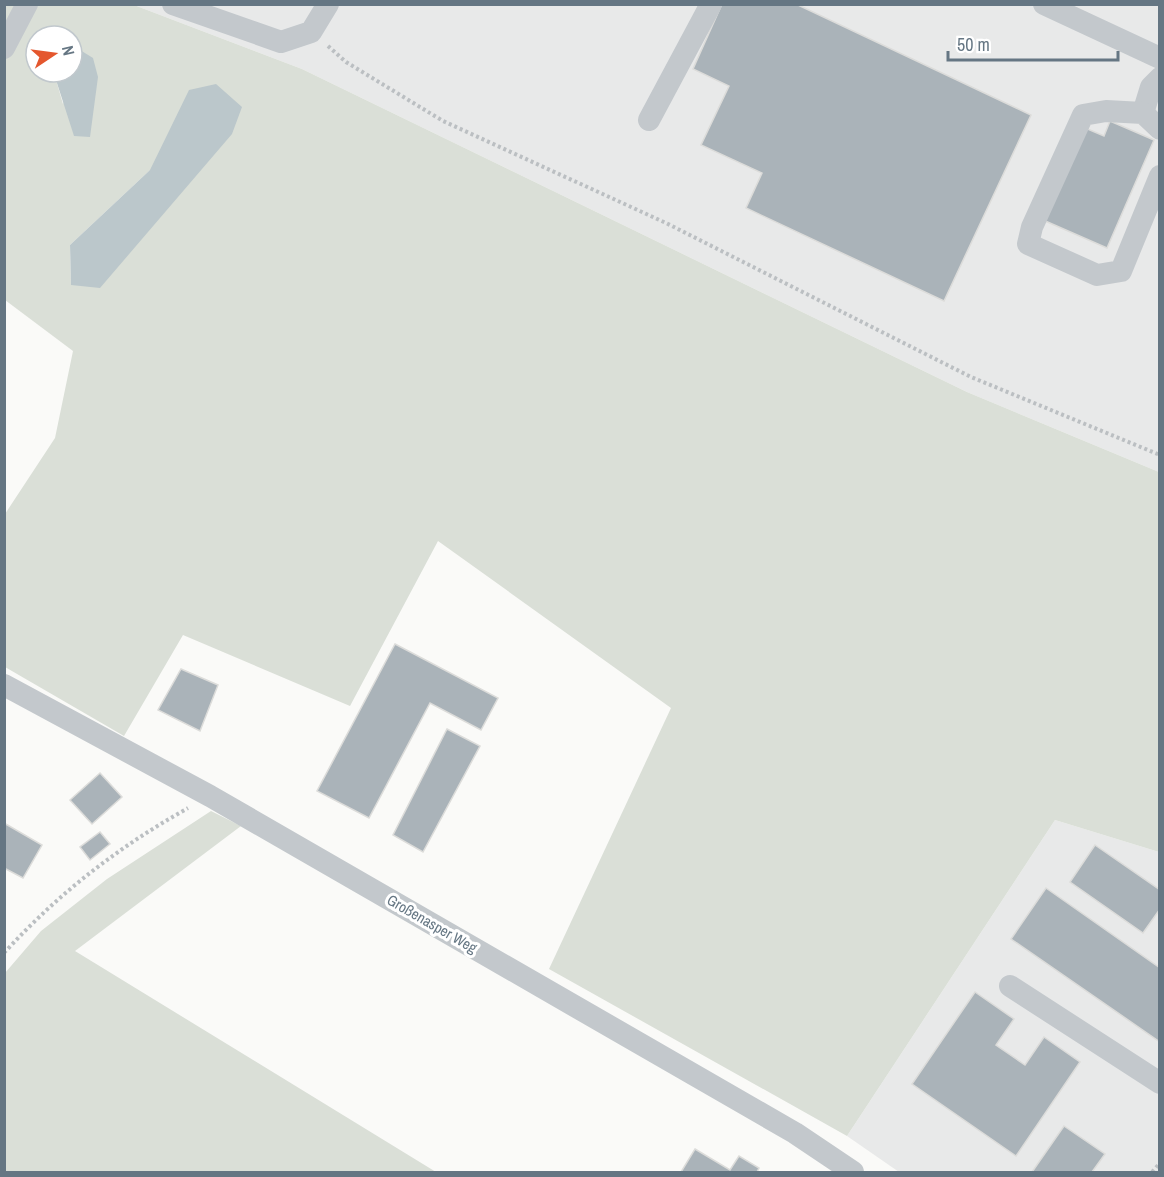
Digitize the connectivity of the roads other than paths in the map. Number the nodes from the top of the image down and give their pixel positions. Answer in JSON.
{"nodes":[{"id":1,"x":27,"y":4,"type":"edge"},
{"id":2,"x":173,"y":4,"type":"edge"},
{"id":3,"x":327,"y":4,"type":"edge"},
{"id":4,"x":711,"y":4,"type":"edge"},
{"id":5,"x":1044,"y":4,"type":"edge"},
{"id":6,"x":4,"y":48,"type":"edge"},
{"id":7,"x":1160,"y":58,"type":"edge"},
{"id":8,"x":1160,"y":78,"type":"edge"},
{"id":9,"x":649,"y":120,"type":"dead end"},
{"id":10,"x":1151,"y":121,"type":"edge"},
{"id":11,"x":1160,"y":176,"type":"edge"},
{"id":12,"x":4,"y":685,"type":"edge"},
{"id":13,"x":1010,"y":986,"type":"dead end"},
{"id":14,"x":1160,"y":1083,"type":"edge"},
{"id":15,"x":853,"y":1173,"type":"edge"}],
"edges":[{"from":1,"to":6,"type":"street"},
{"from":2,"to":3,"type":"street"},
{"from":4,"to":9,"type":"street"},
{"from":5,"to":7,"type":"street"},
{"from":8,"to":10,"type":"street"},
{"from":10,"to":11,"type":"street"},
{"from":12,"to":15,"type":"street","name":"Großenasper Weg"},
{"from":13,"to":14,"type":"street"}]}
